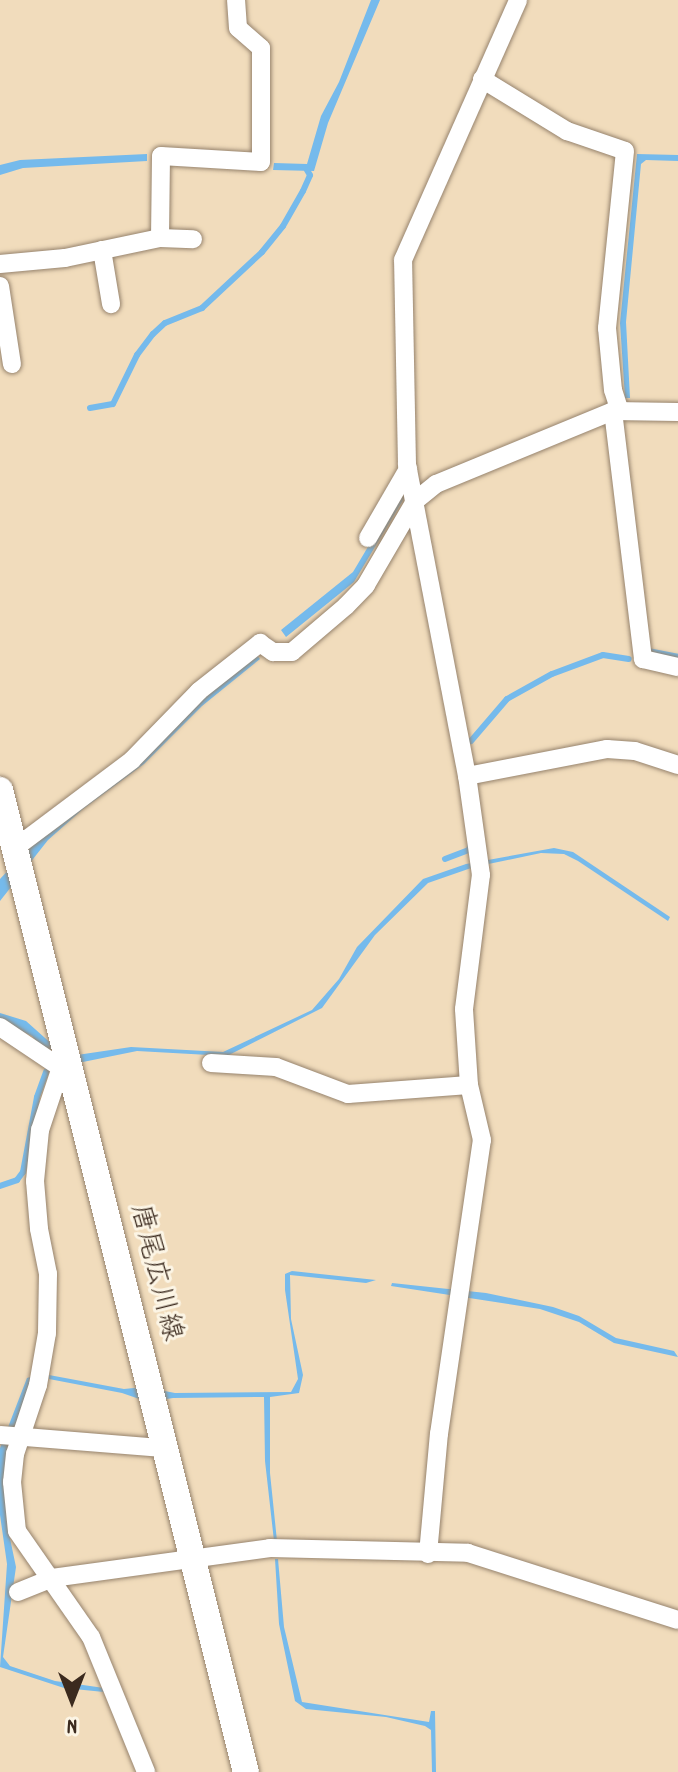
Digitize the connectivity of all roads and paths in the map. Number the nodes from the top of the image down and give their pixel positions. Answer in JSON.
{"nodes":[{"id":1,"x":236,"y":0,"type":"edge"},
{"id":2,"x":518,"y":0,"type":"edge"},
{"id":3,"x":482,"y":79,"type":"junction"},
{"id":4,"x":160,"y":238,"type":"junction"},
{"id":5,"x":193,"y":239,"type":"dead end"},
{"id":6,"x":102,"y":250,"type":"junction"},
{"id":7,"x":0,"y":264,"type":"edge"},
{"id":8,"x":0,"y":286,"type":"edge"},
{"id":9,"x":111,"y":304,"type":"dead end"},
{"id":10,"x":12,"y":364,"type":"dead end"},
{"id":11,"x":617,"y":411,"type":"junction"},
{"id":12,"x":678,"y":412,"type":"edge"},
{"id":13,"x":408,"y":469,"type":"junction"},
{"id":14,"x":415,"y":501,"type":"junction"},
{"id":15,"x":368,"y":538,"type":"dead end"},
{"id":16,"x":678,"y":667,"type":"edge"},
{"id":17,"x":678,"y":765,"type":"edge"},
{"id":18,"x":467,"y":776,"type":"junction"},
{"id":19,"x":0,"y":790,"type":"edge"},
{"id":20,"x":18,"y":861,"type":"junction"},
{"id":21,"x":0,"y":1027,"type":"edge"},
{"id":22,"x":211,"y":1063,"type":"dead end"},
{"id":23,"x":67,"y":1065,"type":"junction"},
{"id":24,"x":469,"y":1085,"type":"junction"},
{"id":25,"x":9,"y":1436,"type":"edge"},
{"id":26,"x":163,"y":1448,"type":"junction"},
{"id":27,"x":428,"y":1554,"type":"junction"},
{"id":28,"x":192,"y":1557,"type":"junction"},
{"id":29,"x":52,"y":1578,"type":"junction"},
{"id":30,"x":18,"y":1592,"type":"dead end"},
{"id":31,"x":678,"y":1620,"type":"edge"},
{"id":32,"x":146,"y":1772,"type":"edge"},
{"id":33,"x":246,"y":1772,"type":"edge"}],
"edges":[{"from":1,"to":4,"type":"street"},
{"from":2,"to":3,"type":"street"},
{"from":3,"to":11,"type":"street"},
{"from":3,"to":13,"type":"street"},
{"from":4,"to":5,"type":"street"},
{"from":4,"to":6,"type":"street"},
{"from":6,"to":7,"type":"street"},
{"from":6,"to":9,"type":"street"},
{"from":8,"to":10,"type":"street"},
{"from":11,"to":12,"type":"street"},
{"from":11,"to":14,"type":"street"},
{"from":11,"to":16,"type":"street"},
{"from":13,"to":14,"type":"street"},
{"from":13,"to":15,"type":"street"},
{"from":14,"to":18,"type":"street"},
{"from":14,"to":20,"type":"street"},
{"from":17,"to":18,"type":"street"},
{"from":18,"to":24,"type":"street"},
{"from":19,"to":20,"type":"main road","name":"唐尾広川線"},
{"from":20,"to":23,"type":"main road","name":"唐尾広川線"},
{"from":21,"to":23,"type":"street"},
{"from":22,"to":24,"type":"street"},
{"from":23,"to":25,"type":"street"},
{"from":23,"to":26,"type":"main road","name":"唐尾広川線"},
{"from":24,"to":27,"type":"street"},
{"from":25,"to":26,"type":"street"},
{"from":25,"to":29,"type":"street"},
{"from":26,"to":28,"type":"main road","name":"唐尾広川線"},
{"from":27,"to":28,"type":"street"},
{"from":27,"to":31,"type":"street"},
{"from":28,"to":29,"type":"street"},
{"from":28,"to":33,"type":"main road","name":"唐尾広川線"},
{"from":29,"to":30,"type":"street"},
{"from":29,"to":32,"type":"street"}]}
